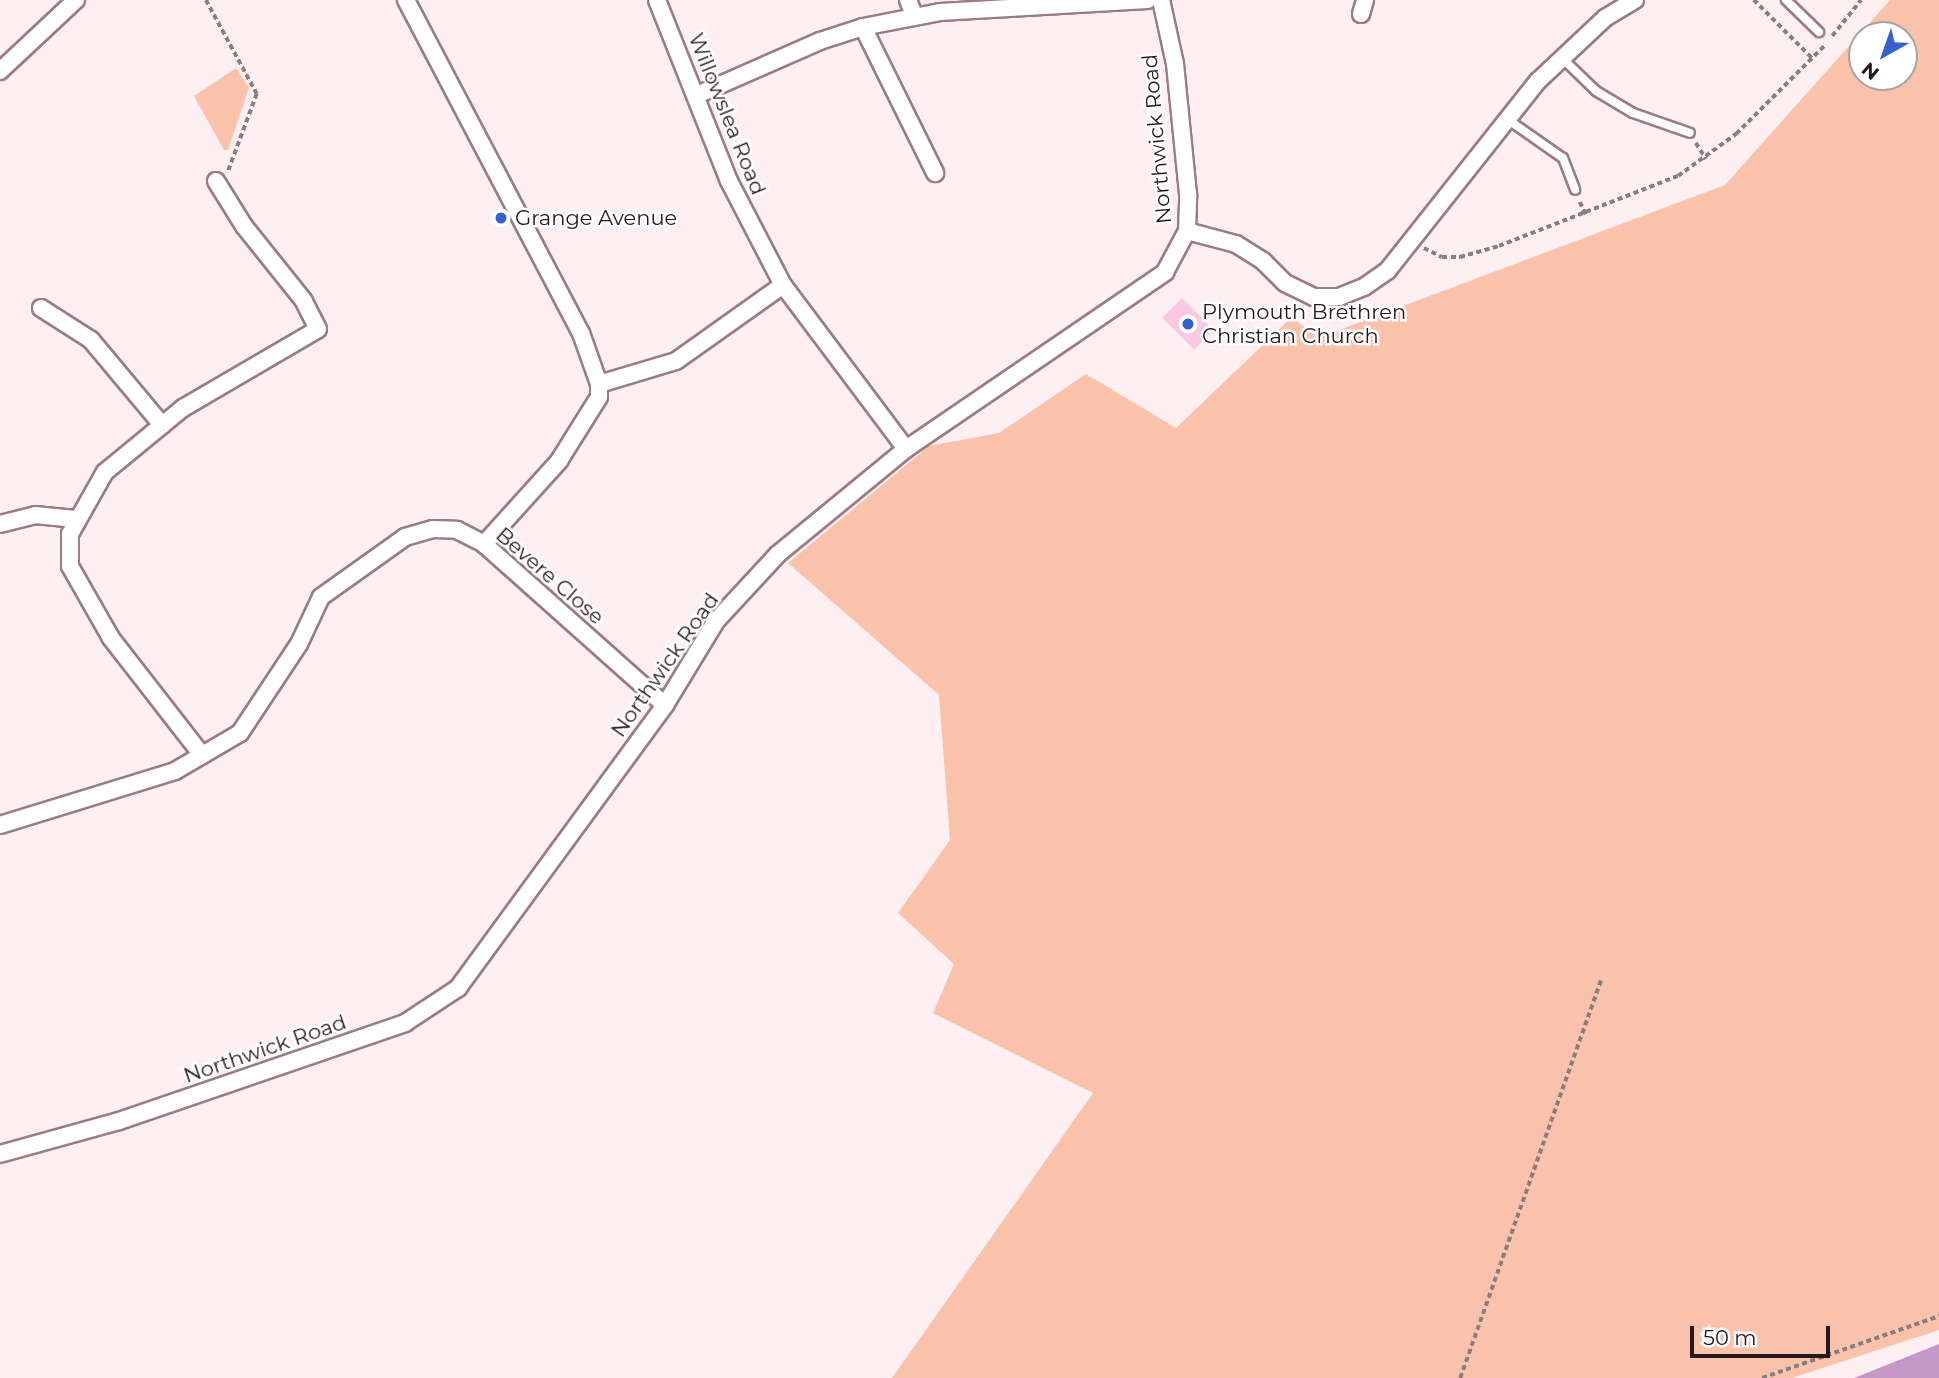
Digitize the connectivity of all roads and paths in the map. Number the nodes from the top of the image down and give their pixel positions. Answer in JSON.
{"nodes":[{"id":1,"x":76,"y":0,"type":"edge"},
{"id":2,"x":206,"y":0,"type":"edge"},
{"id":3,"x":406,"y":0,"type":"edge"},
{"id":4,"x":657,"y":0,"type":"edge"},
{"id":5,"x":908,"y":0,"type":"edge"},
{"id":6,"x":1148,"y":0,"type":"edge"},
{"id":7,"x":1161,"y":0,"type":"edge"},
{"id":8,"x":1635,"y":0,"type":"edge"},
{"id":9,"x":1754,"y":0,"type":"edge"},
{"id":10,"x":1786,"y":0,"type":"edge"},
{"id":11,"x":1861,"y":0,"type":"edge"},
{"id":12,"x":915,"y":17,"type":"junction"},
{"id":13,"x":863,"y":27,"type":"junction"},
{"id":14,"x":1819,"y":32,"type":"dead end"},
{"id":15,"x":1562,"y":58,"type":"junction"},
{"id":16,"x":1812,"y":58,"type":"junction"},
{"id":17,"x":0,"y":71,"type":"edge"},
{"id":18,"x":697,"y":94,"type":"junction"},
{"id":19,"x":1507,"y":119,"type":"junction"},
{"id":20,"x":1690,"y":133,"type":"joint"},
{"id":21,"x":1706,"y":159,"type":"junction"},
{"id":22,"x":935,"y":173,"type":"dead end"},
{"id":23,"x":216,"y":181,"type":"joint"},
{"id":24,"x":1576,"y":190,"type":"dead end"},
{"id":25,"x":1187,"y":231,"type":"junction"},
{"id":26,"x":1411,"y":243,"type":"junction"},
{"id":27,"x":783,"y":285,"type":"junction"},
{"id":28,"x":41,"y":308,"type":"dead end"},
{"id":29,"x":599,"y":384,"type":"junction"},
{"id":30,"x":162,"y":425,"type":"junction"},
{"id":31,"x":906,"y":449,"type":"junction"},
{"id":32,"x":76,"y":519,"type":"junction"},
{"id":33,"x":0,"y":524,"type":"edge"},
{"id":34,"x":484,"y":544,"type":"junction"},
{"id":35,"x":665,"y":705,"type":"junction"},
{"id":36,"x":202,"y":755,"type":"junction"},
{"id":37,"x":0,"y":825,"type":"edge"},
{"id":38,"x":1601,"y":979,"type":"dead end"},
{"id":39,"x":0,"y":1154,"type":"edge"},
{"id":40,"x":1939,"y":1316,"type":"edge"},
{"id":41,"x":1460,"y":1378,"type":"edge"},
{"id":42,"x":1762,"y":1378,"type":"edge"}],
"edges":[{"from":1,"to":17,"type":"street"},
{"from":2,"to":23,"type":"path"},
{"from":3,"to":29,"type":"street"},
{"from":4,"to":18,"type":"street","name":"Willowslea Road"},
{"from":5,"to":12,"type":"street"},
{"from":6,"to":12,"type":"street"},
{"from":7,"to":25,"type":"street","name":"Northwick Road"},
{"from":8,"to":15,"type":"street"},
{"from":9,"to":16,"type":"path"},
{"from":10,"to":14,"type":"lane"},
{"from":11,"to":16,"type":"path"},
{"from":12,"to":13,"type":"street"},
{"from":13,"to":18,"type":"street"},
{"from":13,"to":22,"type":"street"},
{"from":15,"to":19,"type":"street"},
{"from":15,"to":20,"type":"lane"},
{"from":16,"to":21,"type":"path"},
{"from":18,"to":27,"type":"street","name":"Willowslea Road"},
{"from":19,"to":24,"type":"lane"},
{"from":19,"to":26,"type":"street"},
{"from":20,"to":21,"type":"path"},
{"from":21,"to":26,"type":"path"},
{"from":23,"to":30,"type":"street"},
{"from":25,"to":26,"type":"street"},
{"from":25,"to":31,"type":"street","name":"Northwick Road"},
{"from":27,"to":29,"type":"street"},
{"from":27,"to":31,"type":"street","name":"Willowslea Road"},
{"from":28,"to":30,"type":"street"},
{"from":29,"to":34,"type":"street"},
{"from":30,"to":32,"type":"street"},
{"from":31,"to":35,"type":"street","name":"Northwick Road"},
{"from":32,"to":33,"type":"street"},
{"from":32,"to":36,"type":"street"},
{"from":34,"to":35,"type":"street","name":"Bevere Close"},
{"from":34,"to":36,"type":"street","name":"Bevere Close"},
{"from":35,"to":39,"type":"street","name":"Northwick Road"},
{"from":36,"to":37,"type":"street","name":"Bevere Close"},
{"from":38,"to":41,"type":"path"},
{"from":40,"to":42,"type":"path"}]}
